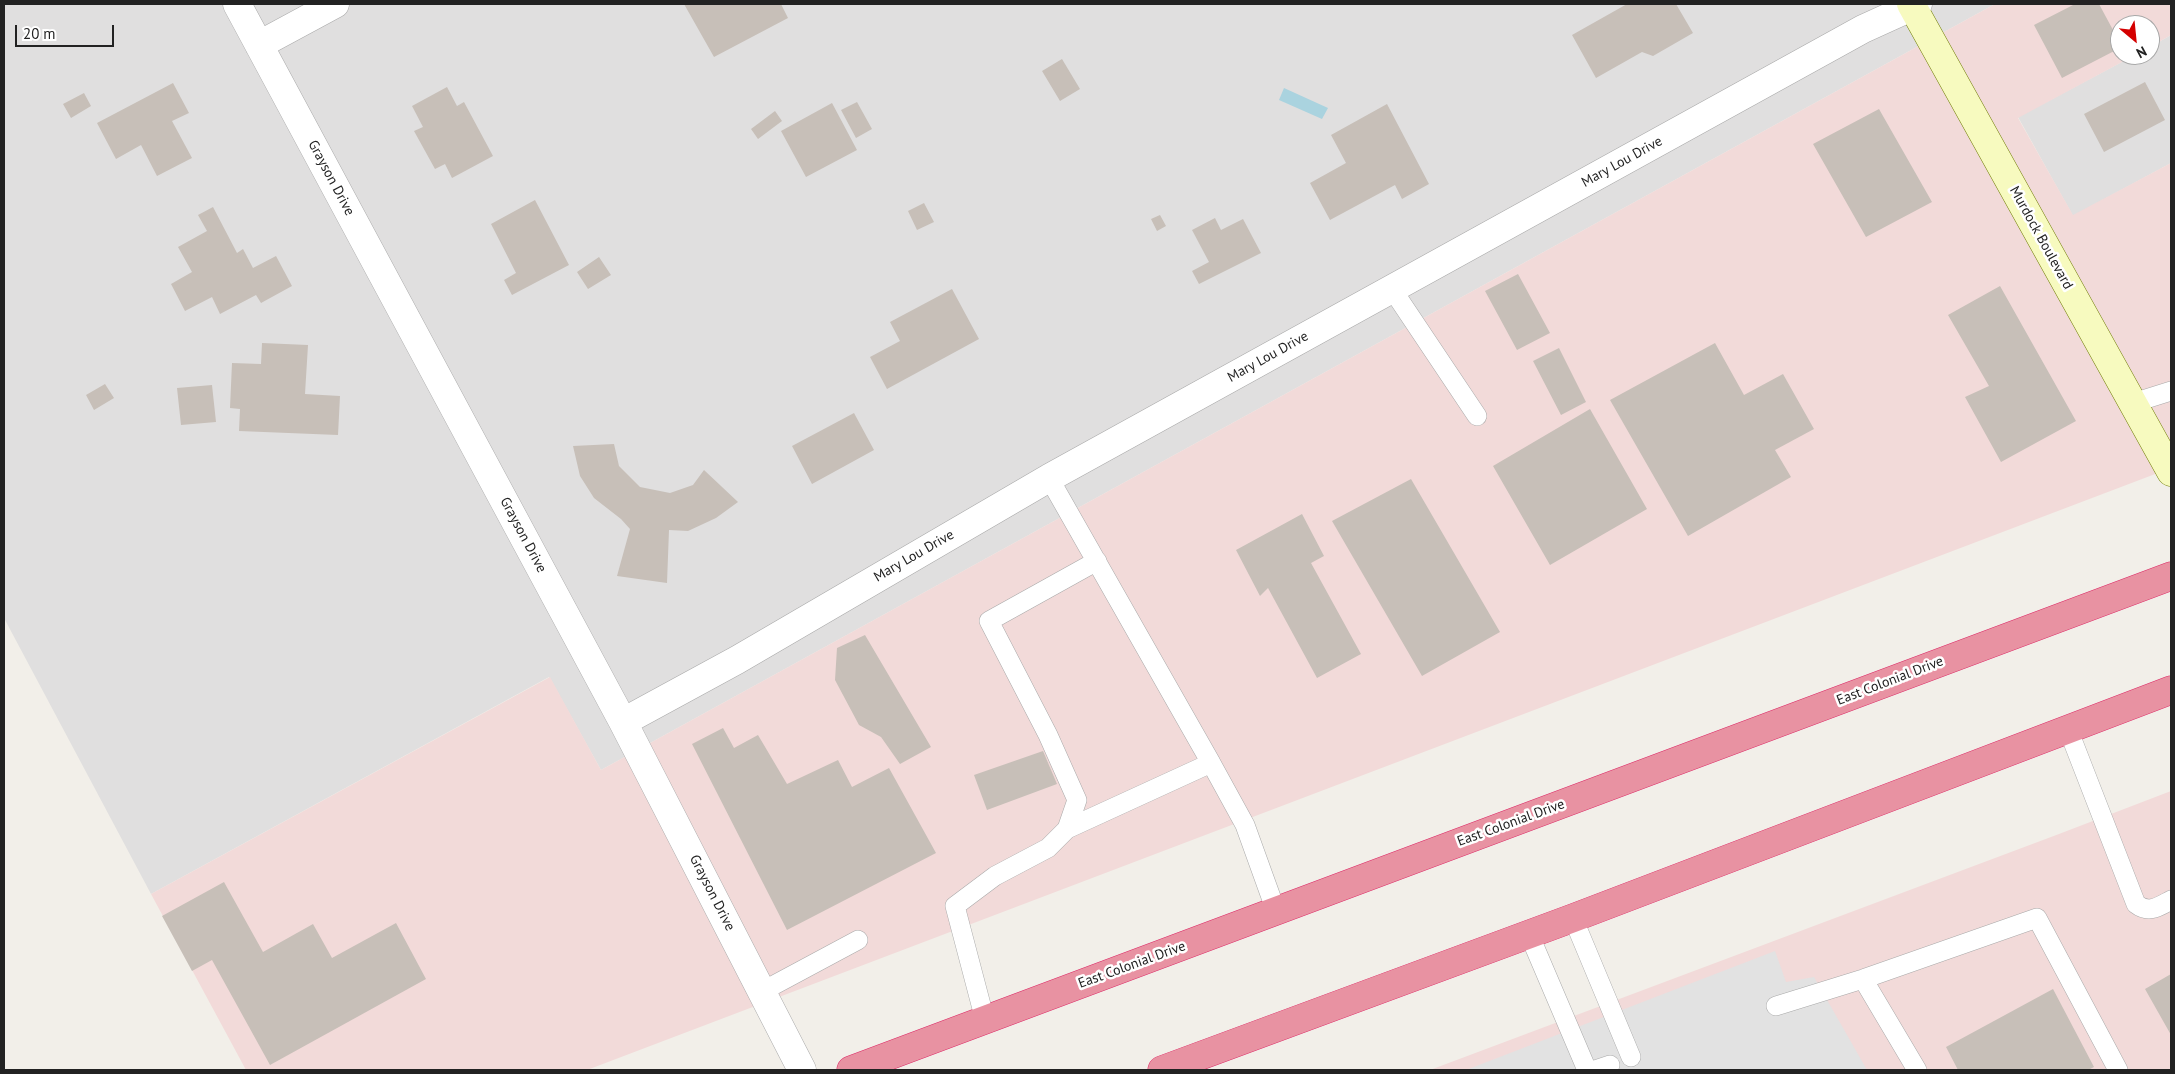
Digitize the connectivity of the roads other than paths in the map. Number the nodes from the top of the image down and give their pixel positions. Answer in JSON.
{"nodes":[{"id":1,"x":237,"y":4,"type":"edge"},
{"id":2,"x":335,"y":4,"type":"edge"},
{"id":3,"x":1914,"y":5,"type":"edge"},
{"id":4,"x":259,"y":45,"type":"junction"},
{"id":5,"x":1392,"y":289,"type":"junction"},
{"id":6,"x":2171,"y":390,"type":"edge"},
{"id":7,"x":2133,"y":403,"type":"junction"},
{"id":8,"x":1477,"y":416,"type":"dead end"},
{"id":9,"x":2171,"y":472,"type":"edge"},
{"id":10,"x":1049,"y":478,"type":"junction"},
{"id":11,"x":1096,"y":561,"type":"junction"},
{"id":12,"x":2171,"y":576,"type":"edge"},
{"id":13,"x":2171,"y":690,"type":"edge"},
{"id":14,"x":623,"y":722,"type":"junction"},
{"id":15,"x":2068,"y":729,"type":"junction"},
{"id":16,"x":1211,"y":763,"type":"junction"},
{"id":17,"x":1067,"y":829,"type":"junction"},
{"id":18,"x":2171,"y":900,"type":"edge"},
{"id":19,"x":1276,"y":911,"type":"junction"},
{"id":20,"x":1573,"y":918,"type":"junction"},
{"id":21,"x":1529,"y":934,"type":"junction"},
{"id":22,"x":858,"y":940,"type":"dead end"},
{"id":23,"x":1863,"y":979,"type":"junction"},
{"id":24,"x":762,"y":992,"type":"junction"},
{"id":25,"x":1776,"y":1006,"type":"dead end"},
{"id":26,"x":986,"y":1020,"type":"junction"},
{"id":27,"x":938,"y":1038,"type":"junction"},
{"id":28,"x":1632,"y":1057,"type":"dead end"},
{"id":29,"x":802,"y":1070,"type":"edge"},
{"id":30,"x":851,"y":1070,"type":"edge"},
{"id":31,"x":900,"y":1070,"type":"edge"},
{"id":32,"x":1162,"y":1070,"type":"edge"},
{"id":33,"x":1587,"y":1070,"type":"edge"},
{"id":34,"x":1917,"y":1070,"type":"edge"},
{"id":35,"x":2118,"y":1070,"type":"edge"}],
"edges":[{"from":1,"to":4,"type":"street","name":"Grayson Drive"},
{"from":2,"to":4,"type":"street"},
{"from":3,"to":5,"type":"street","name":"Mary Lou Drive"},
{"from":3,"to":7,"type":"street","name":"Murdock Boulevard"},
{"from":4,"to":14,"type":"street","name":"Grayson Drive"},
{"from":5,"to":8,"type":"lane"},
{"from":5,"to":10,"type":"street","name":"Mary Lou Drive"},
{"from":6,"to":7,"type":"lane"},
{"from":7,"to":9,"type":"street","name":"Murdock Boulevard"},
{"from":10,"to":11,"type":"lane"},
{"from":10,"to":14,"type":"street","name":"Mary Lou Drive"},
{"from":11,"to":16,"type":"lane"},
{"from":11,"to":17,"type":"lane"},
{"from":12,"to":19,"type":"highway","name":"East Colonial Drive"},
{"from":13,"to":15,"type":"highway"},
{"from":14,"to":24,"type":"street","name":"Grayson Drive"},
{"from":15,"to":18,"type":"lane"},
{"from":15,"to":20,"type":"highway"},
{"from":16,"to":17,"type":"lane"},
{"from":16,"to":19,"type":"lane"},
{"from":17,"to":26,"type":"lane"},
{"from":19,"to":26,"type":"highway","name":"East Colonial Drive"},
{"from":20,"to":21,"type":"highway"},
{"from":20,"to":28,"type":"lane"},
{"from":21,"to":32,"type":"highway"},
{"from":21,"to":33,"type":"lane"},
{"from":22,"to":24,"type":"lane"},
{"from":23,"to":25,"type":"lane"},
{"from":23,"to":34,"type":"lane"},
{"from":23,"to":35,"type":"lane"},
{"from":24,"to":29,"type":"street","name":"Grayson Drive"},
{"from":26,"to":27,"type":"highway","name":"East Colonial Drive"},
{"from":27,"to":30,"type":"highway","name":"East Colonial Drive"},
{"from":27,"to":31,"type":"highway"}]}
